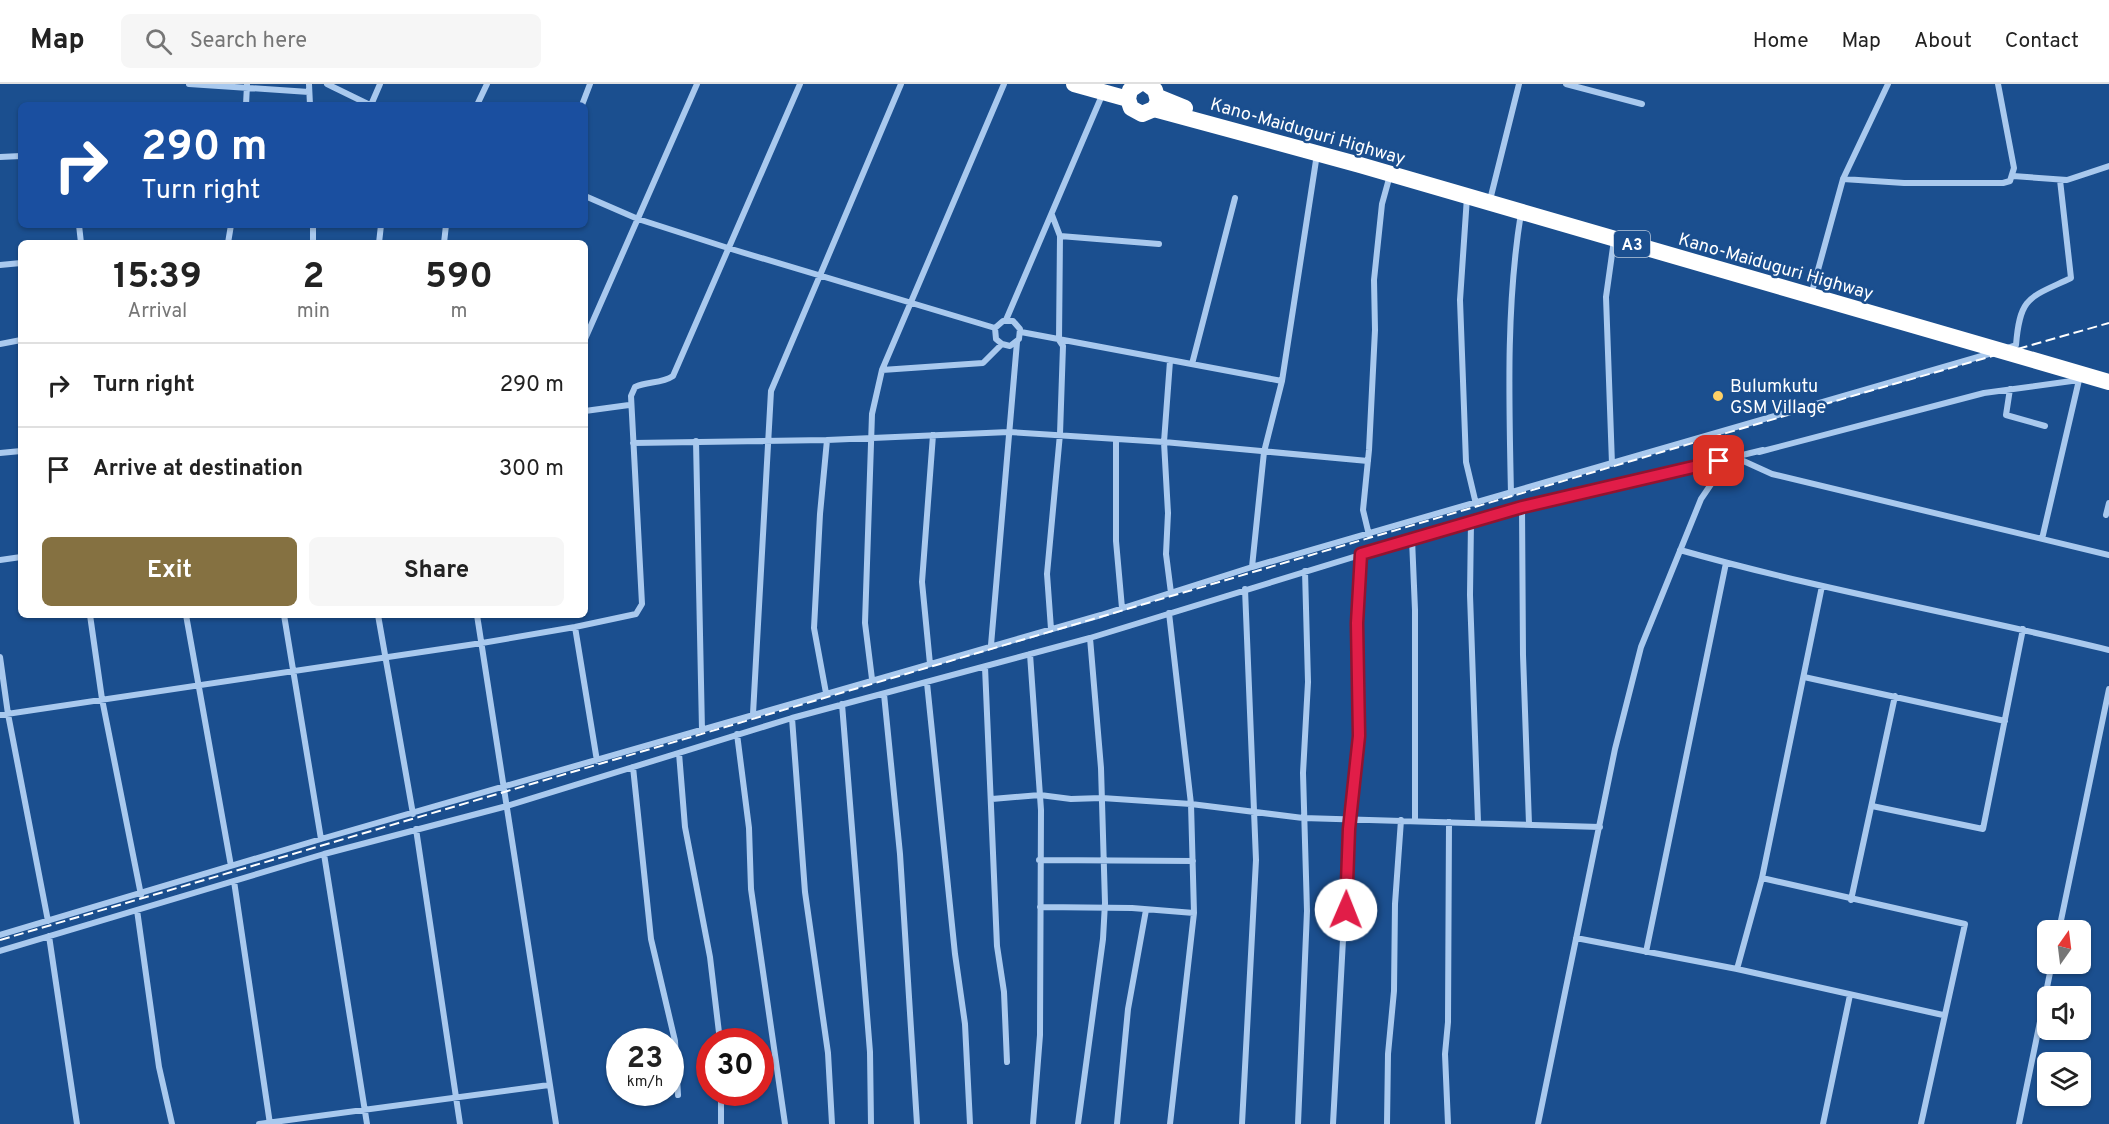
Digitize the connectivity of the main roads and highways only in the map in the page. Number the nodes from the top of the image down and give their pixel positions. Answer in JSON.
{"nodes":[{"id":1,"x":1074,"y":84,"type":"edge"},
{"id":2,"x":1147,"y":84,"type":"edge"},
{"id":3,"x":1103,"y":88,"type":"edge"},
{"id":4,"x":1132,"y":91,"type":"edge"},
{"id":5,"x":1156,"y":103,"type":"junction"},
{"id":6,"x":1361,"y":162,"type":"junction"},
{"id":7,"x":2098,"y":378,"type":"edge"}],
"edges":[{"from":1,"to":3,"type":"highway","number":"A3"},
{"from":2,"to":5,"type":"highway","number":"A3"},
{"from":3,"to":4,"type":"highway","number":"A3"},
{"from":4,"to":5,"type":"highway","number":"A3"},
{"from":5,"to":6,"type":"highway","name":"Kano-Maiduguri Highway","number":"A3"},
{"from":5,"to":6,"type":"highway","name":"Kano-Maiduguri Highway","number":"A3"},
{"from":6,"to":7,"type":"highway","name":"Kano-Maiduguri Highway","number":"A3"},
{"from":6,"to":7,"type":"highway","name":"Kano-Maiduguri Highway","number":"A3"}]}
